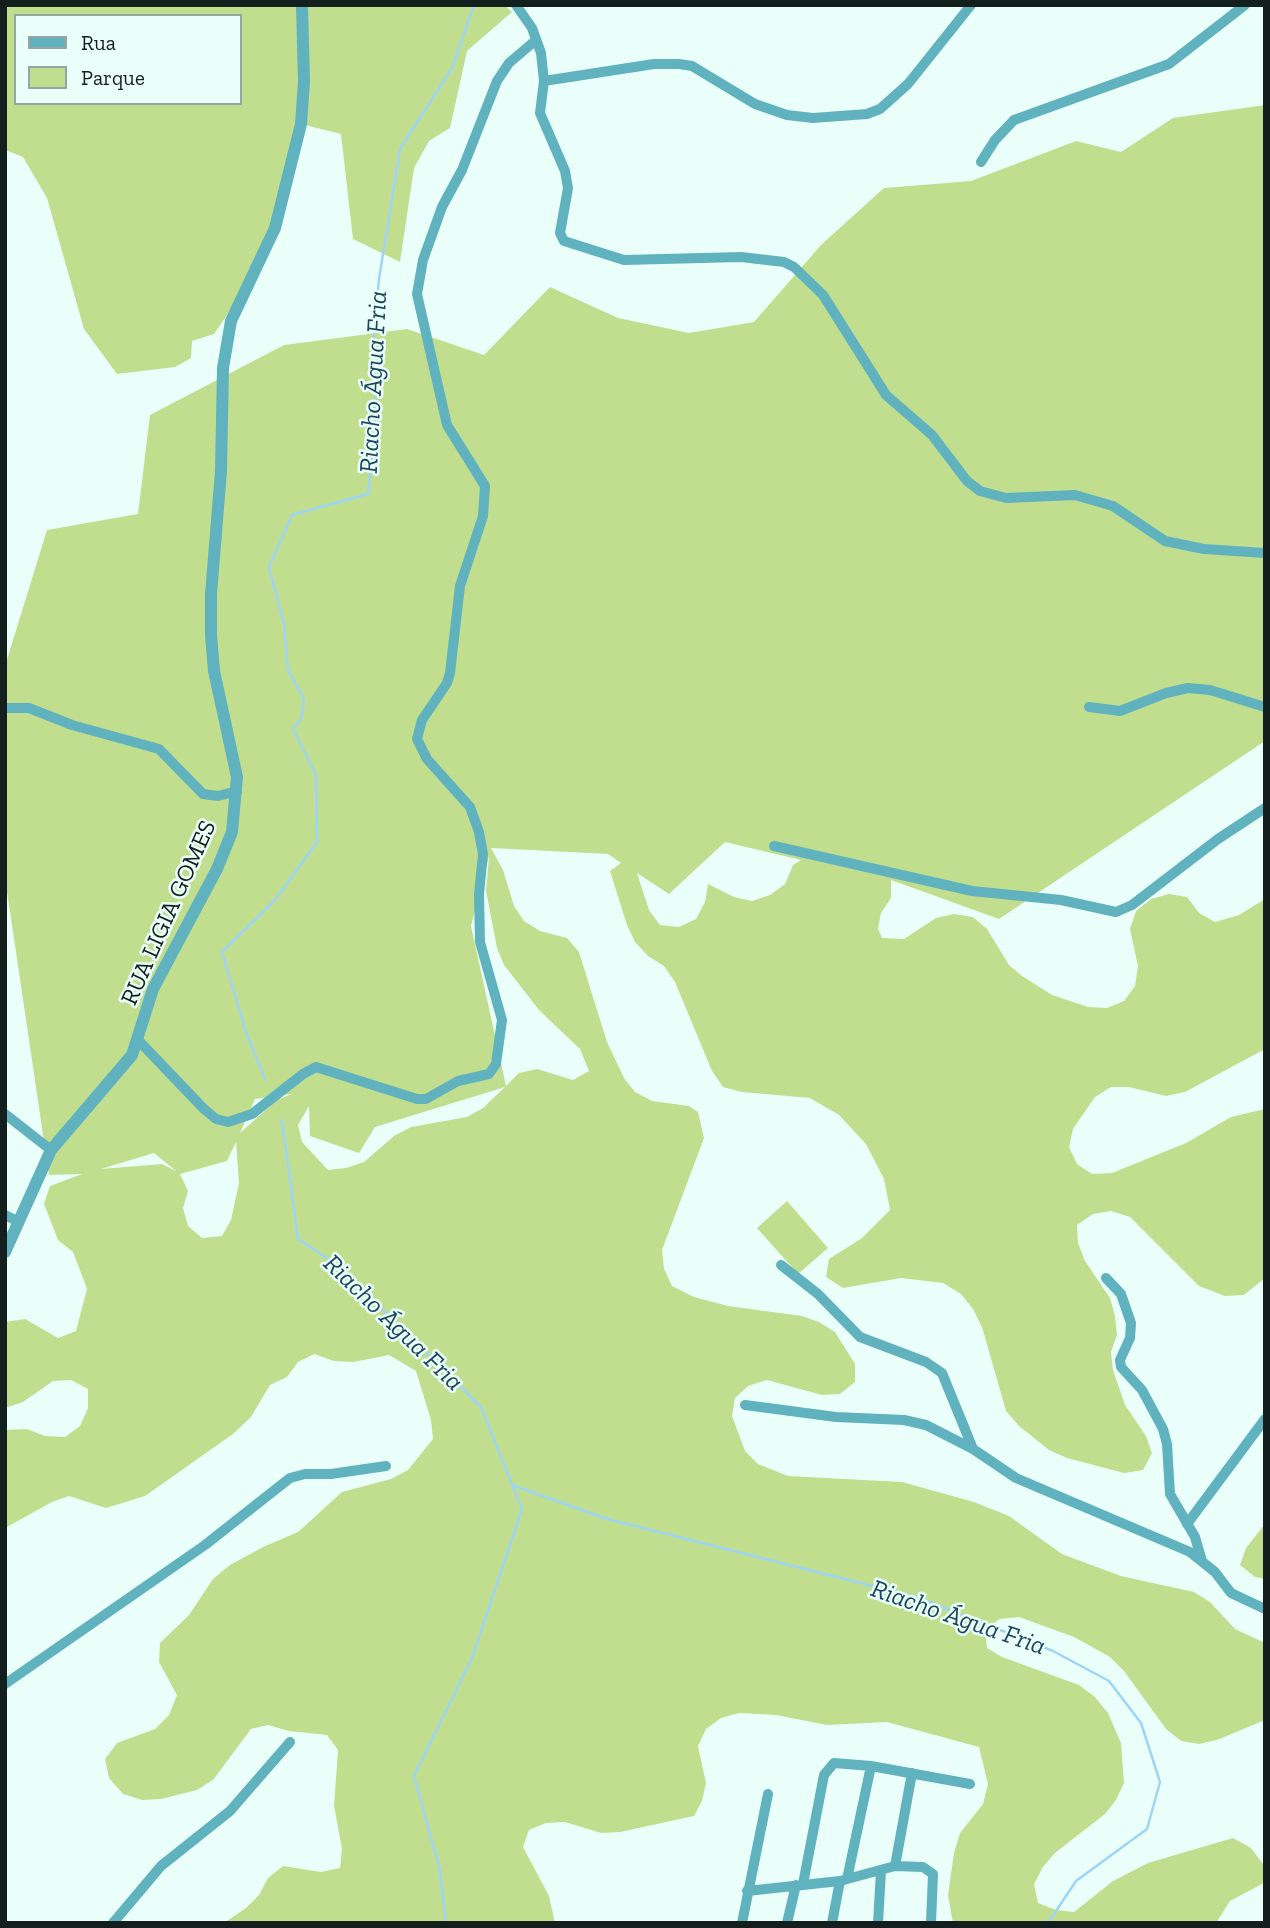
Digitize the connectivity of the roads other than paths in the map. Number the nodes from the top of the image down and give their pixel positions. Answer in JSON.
{"nodes":[{"id":1,"x":302,"y":5,"type":"edge"},
{"id":2,"x":516,"y":5,"type":"edge"},
{"id":3,"x":971,"y":5,"type":"edge"},
{"id":4,"x":1245,"y":5,"type":"edge"},
{"id":5,"x":536,"y":40,"type":"junction"},
{"id":6,"x":544,"y":81,"type":"junction"},
{"id":7,"x":981,"y":162,"type":"dead end"},
{"id":8,"x":1265,"y":553,"type":"edge"},
{"id":9,"x":1089,"y":707,"type":"dead end"},
{"id":10,"x":1265,"y":707,"type":"edge"},
{"id":11,"x":5,"y":708,"type":"edge"},
{"id":12,"x":237,"y":792,"type":"junction"},
{"id":13,"x":1265,"y":808,"type":"edge"},
{"id":14,"x":774,"y":846,"type":"dead end"},
{"id":15,"x":138,"y":1040,"type":"junction"},
{"id":16,"x":5,"y":1114,"type":"edge"},
{"id":17,"x":51,"y":1150,"type":"junction"},
{"id":18,"x":5,"y":1215,"type":"edge"},
{"id":19,"x":18,"y":1221,"type":"junction"},
{"id":20,"x":5,"y":1252,"type":"edge"},
{"id":21,"x":780,"y":1265,"type":"dead end"},
{"id":22,"x":1105,"y":1278,"type":"dead end"},
{"id":23,"x":745,"y":1405,"type":"dead end"},
{"id":24,"x":1265,"y":1419,"type":"edge"},
{"id":25,"x":973,"y":1449,"type":"junction"},
{"id":26,"x":386,"y":1466,"type":"dead end"},
{"id":27,"x":1186,"y":1524,"type":"junction"},
{"id":28,"x":1203,"y":1561,"type":"junction"},
{"id":29,"x":1265,"y":1608,"type":"edge"},
{"id":30,"x":5,"y":1684,"type":"edge"},
{"id":31,"x":290,"y":1742,"type":"dead end"},
{"id":32,"x":871,"y":1766,"type":"junction"},
{"id":33,"x":912,"y":1773,"type":"junction"},
{"id":34,"x":970,"y":1784,"type":"dead end"},
{"id":35,"x":768,"y":1794,"type":"dead end"},
{"id":36,"x":895,"y":1866,"type":"junction"},
{"id":37,"x":881,"y":1871,"type":"junction"},
{"id":38,"x":844,"y":1880,"type":"junction"},
{"id":39,"x":799,"y":1885,"type":"junction"},
{"id":40,"x":747,"y":1891,"type":"junction"},
{"id":41,"x":113,"y":1923,"type":"edge"},
{"id":42,"x":741,"y":1923,"type":"edge"},
{"id":43,"x":787,"y":1923,"type":"edge"},
{"id":44,"x":832,"y":1923,"type":"edge"},
{"id":45,"x":878,"y":1923,"type":"edge"},
{"id":46,"x":931,"y":1923,"type":"edge"}],
"edges":[{"from":1,"to":12,"type":"street","name":"RUA LIGIA GOMES"},
{"from":2,"to":5,"type":"street"},
{"from":3,"to":6,"type":"street"},
{"from":4,"to":7,"type":"street"},
{"from":5,"to":6,"type":"street"},
{"from":5,"to":15,"type":"street"},
{"from":6,"to":8,"type":"street"},
{"from":9,"to":10,"type":"street"},
{"from":11,"to":12,"type":"street"},
{"from":12,"to":15,"type":"street","name":"RUA LIGIA GOMES"},
{"from":13,"to":14,"type":"street"},
{"from":15,"to":17,"type":"street","name":"RUA LIGIA GOMES"},
{"from":16,"to":17,"type":"street"},
{"from":17,"to":19,"type":"street","name":"RUA LIGIA GOMES"},
{"from":18,"to":19,"type":"street"},
{"from":19,"to":20,"type":"street","name":"RUA LIGIA GOMES"},
{"from":21,"to":25,"type":"street"},
{"from":22,"to":27,"type":"street"},
{"from":23,"to":25,"type":"street"},
{"from":24,"to":27,"type":"street"},
{"from":25,"to":28,"type":"street"},
{"from":26,"to":30,"type":"street"},
{"from":27,"to":28,"type":"street"},
{"from":28,"to":29,"type":"street"},
{"from":31,"to":41,"type":"street"},
{"from":32,"to":33,"type":"street"},
{"from":32,"to":38,"type":"street"},
{"from":32,"to":39,"type":"street"},
{"from":33,"to":34,"type":"street"},
{"from":33,"to":36,"type":"street"},
{"from":35,"to":40,"type":"street"},
{"from":36,"to":37,"type":"street"},
{"from":36,"to":46,"type":"street"},
{"from":37,"to":38,"type":"street"},
{"from":37,"to":45,"type":"street"},
{"from":38,"to":39,"type":"street"},
{"from":38,"to":44,"type":"street"},
{"from":39,"to":40,"type":"street"},
{"from":39,"to":43,"type":"street"},
{"from":40,"to":42,"type":"street"}]}
